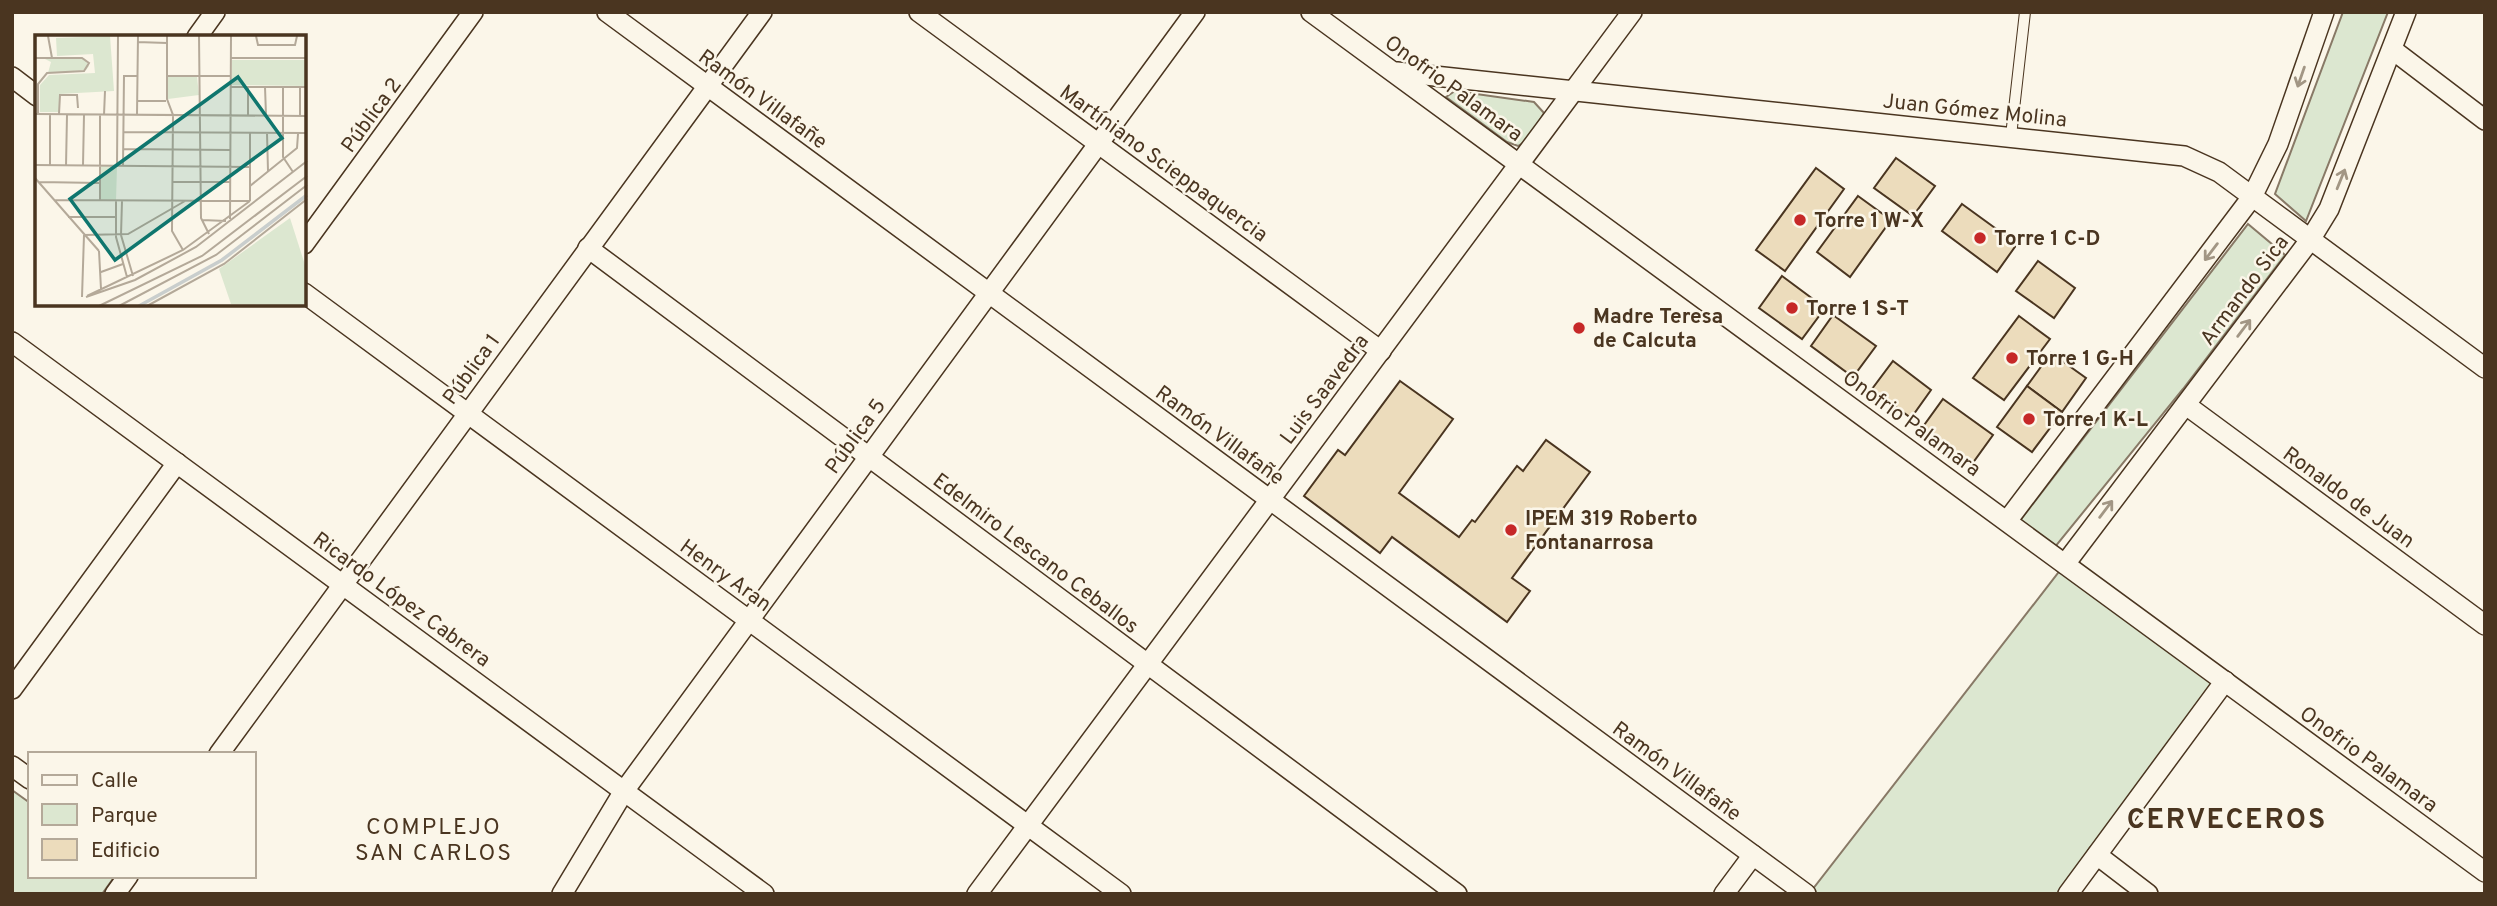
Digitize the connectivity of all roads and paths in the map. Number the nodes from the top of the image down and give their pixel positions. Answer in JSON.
{"nodes":[{"id":1,"x":215,"y":12,"type":"edge"},
{"id":2,"x":473,"y":12,"type":"edge"},
{"id":3,"x":607,"y":12,"type":"edge"},
{"id":4,"x":762,"y":12,"type":"edge"},
{"id":5,"x":919,"y":12,"type":"edge"},
{"id":6,"x":1195,"y":12,"type":"edge"},
{"id":7,"x":1311,"y":12,"type":"edge"},
{"id":8,"x":1632,"y":12,"type":"edge"},
{"id":9,"x":2025,"y":12,"type":"edge"},
{"id":10,"x":2324,"y":12,"type":"edge"},
{"id":11,"x":2406,"y":12,"type":"edge"},
{"id":12,"x":198,"y":35,"type":"edge"},
{"id":13,"x":2393,"y":50,"type":"junction"},
{"id":14,"x":1394,"y":71,"type":"junction"},
{"id":15,"x":12,"y":77,"type":"edge"},
{"id":16,"x":707,"y":85,"type":"junction"},
{"id":17,"x":1574,"y":90,"type":"junction"},
{"id":18,"x":35,"y":94,"type":"edge"},
{"id":19,"x":2485,"y":120,"type":"edge"},
{"id":20,"x":2011,"y":136,"type":"junction"},
{"id":21,"x":1097,"y":142,"type":"junction"},
{"id":22,"x":1519,"y":164,"type":"junction"},
{"id":23,"x":2252,"y":197,"type":"junction"},
{"id":24,"x":2310,"y":240,"type":"junction"},
{"id":25,"x":306,"y":241,"type":"edge"},
{"id":26,"x":588,"y":248,"type":"junction"},
{"id":27,"x":988,"y":292,"type":"junction"},
{"id":28,"x":306,"y":294,"type":"edge"},
{"id":29,"x":12,"y":342,"type":"edge"},
{"id":30,"x":1381,"y":351,"type":"junction"},
{"id":31,"x":2485,"y":368,"type":"edge"},
{"id":32,"x":2186,"y":405,"type":"junction"},
{"id":33,"x":467,"y":413,"type":"junction"},
{"id":34,"x":868,"y":456,"type":"junction"},
{"id":35,"x":177,"y":463,"type":"junction"},
{"id":36,"x":1270,"y":500,"type":"junction"},
{"id":37,"x":2007,"y":521,"type":"junction"},
{"id":38,"x":2065,"y":564,"type":"junction"},
{"id":39,"x":344,"y":585,"type":"junction"},
{"id":40,"x":749,"y":620,"type":"junction"},
{"id":41,"x":2485,"y":625,"type":"edge"},
{"id":42,"x":1148,"y":664,"type":"junction"},
{"id":43,"x":2225,"y":681,"type":"junction"},
{"id":44,"x":12,"y":690,"type":"edge"},
{"id":45,"x":220,"y":752,"type":"edge"},
{"id":46,"x":12,"y":766,"type":"edge"},
{"id":47,"x":28,"y":778,"type":"edge"},
{"id":48,"x":624,"y":791,"type":"junction"},
{"id":49,"x":1028,"y":825,"type":"junction"},
{"id":50,"x":1753,"y":855,"type":"junction"},
{"id":51,"x":2096,"y":855,"type":"junction"},
{"id":52,"x":2485,"y":872,"type":"edge"},
{"id":53,"x":127,"y":878,"type":"edge"},
{"id":54,"x":116,"y":894,"type":"edge"},
{"id":55,"x":562,"y":894,"type":"edge"},
{"id":56,"x":764,"y":894,"type":"edge"},
{"id":57,"x":978,"y":894,"type":"edge"},
{"id":58,"x":1121,"y":894,"type":"edge"},
{"id":59,"x":1457,"y":894,"type":"edge"},
{"id":60,"x":1724,"y":894,"type":"edge"},
{"id":61,"x":1806,"y":894,"type":"edge"},
{"id":62,"x":2068,"y":894,"type":"edge"},
{"id":63,"x":2148,"y":894,"type":"edge"}],
"edges":[{"from":1,"to":12,"type":"street"},
{"from":2,"to":25,"type":"street","name":"Pública 2"},
{"from":3,"to":16,"type":"street","name":"Ramón Villafañe"},
{"from":4,"to":16,"type":"street","name":"Pública 1"},
{"from":5,"to":21,"type":"street","name":"Martíniano Scieppaquercia"},
{"from":6,"to":21,"type":"street","name":"Pública 5"},
{"from":7,"to":14,"type":"street","name":"Onofrio Palamara"},
{"from":8,"to":17,"type":"street","name":"Luis Saavedra"},
{"from":9,"to":20,"type":"lane"},
{"from":10,"to":23,"type":"street","one_way":true},
{"from":11,"to":13,"type":"street","name":"Armando Sica"},
{"from":13,"to":19,"type":"street"},
{"from":24,"to":13,"type":"street","name":"Armando Sica","one_way":true},
{"from":14,"to":17,"type":"street","name":"Juan Gómez Molina"},
{"from":14,"to":22,"type":"street","name":"Onofrio Palamara"},
{"from":15,"to":18,"type":"street"},
{"from":16,"to":26,"type":"street","name":"Pública 1"},
{"from":16,"to":27,"type":"street","name":"Ramón Villafañe"},
{"from":17,"to":20,"type":"street","name":"Juan Gómez Molina"},
{"from":17,"to":22,"type":"street","name":"Luis Saavedra"},
{"from":20,"to":23,"type":"street","name":"Juan Gómez Molina"},
{"from":21,"to":27,"type":"street","name":"Pública 5"},
{"from":21,"to":30,"type":"street","name":"Martíniano Scieppaquercia"},
{"from":22,"to":30,"type":"street","name":"Luis Saavedra"},
{"from":22,"to":37,"type":"street","name":"Onofrio Palamara"},
{"from":23,"to":24,"type":"street","name":"Juan Gómez Molina"},
{"from":23,"to":37,"type":"street","one_way":true},
{"from":24,"to":31,"type":"street","name":"Juan Gómez Molina"},
{"from":32,"to":24,"type":"street","name":"Armando Sica","one_way":true},
{"from":26,"to":33,"type":"street","name":"Pública 1"},
{"from":26,"to":34,"type":"street","name":"Edelmiro Lescano Ceballos"},
{"from":27,"to":34,"type":"street","name":"Pública 5"},
{"from":27,"to":36,"type":"street","name":"Ramón Villafañe"},
{"from":28,"to":33,"type":"street","name":"Henry Aran"},
{"from":29,"to":35,"type":"street","name":"Ricardo López Cabrera"},
{"from":30,"to":36,"type":"street","name":"Luis Saavedra"},
{"from":38,"to":32,"type":"street","name":"Armando Sica","one_way":true},
{"from":32,"to":41,"type":"street","name":"Ronaldo de Juan"},
{"from":33,"to":39,"type":"street","name":"Pública 1"},
{"from":33,"to":40,"type":"street","name":"Henry Aran"},
{"from":34,"to":40,"type":"street","name":"Pública 5"},
{"from":34,"to":42,"type":"street","name":"Edelmiro Lescano Ceballos"},
{"from":35,"to":39,"type":"street","name":"Ricardo López Cabrera"},
{"from":35,"to":44,"type":"street"},
{"from":36,"to":42,"type":"street","name":"Luis Saavedra"},
{"from":36,"to":50,"type":"street","name":"Ramón Villafañe"},
{"from":37,"to":38,"type":"street","name":"Onofrio Palamara"},
{"from":38,"to":43,"type":"street","name":"Onofrio Palamara"},
{"from":39,"to":45,"type":"street","name":"Pública 1"},
{"from":39,"to":48,"type":"street","name":"Ricardo López Cabrera"},
{"from":40,"to":48,"type":"street","name":"Pública 5"},
{"from":40,"to":49,"type":"street","name":"Henry Aran"},
{"from":42,"to":49,"type":"street","name":"Luis Saavedra"},
{"from":42,"to":59,"type":"street","name":"Edelmiro Lescano Ceballos"},
{"from":43,"to":51,"type":"street"},
{"from":43,"to":52,"type":"street","name":"Onofrio Palamara"},
{"from":46,"to":47,"type":"street"},
{"from":48,"to":55,"type":"street","name":"Pública 5"},
{"from":48,"to":56,"type":"street","name":"Ricardo López Cabrera"},
{"from":49,"to":57,"type":"street","name":"Luis Saavedra"},
{"from":49,"to":58,"type":"street","name":"Henry Aran"},
{"from":50,"to":60,"type":"street"},
{"from":50,"to":61,"type":"street","name":"Ramón Villafañe"},
{"from":51,"to":62,"type":"street"},
{"from":51,"to":63,"type":"street"},
{"from":53,"to":54,"type":"street"}]}
